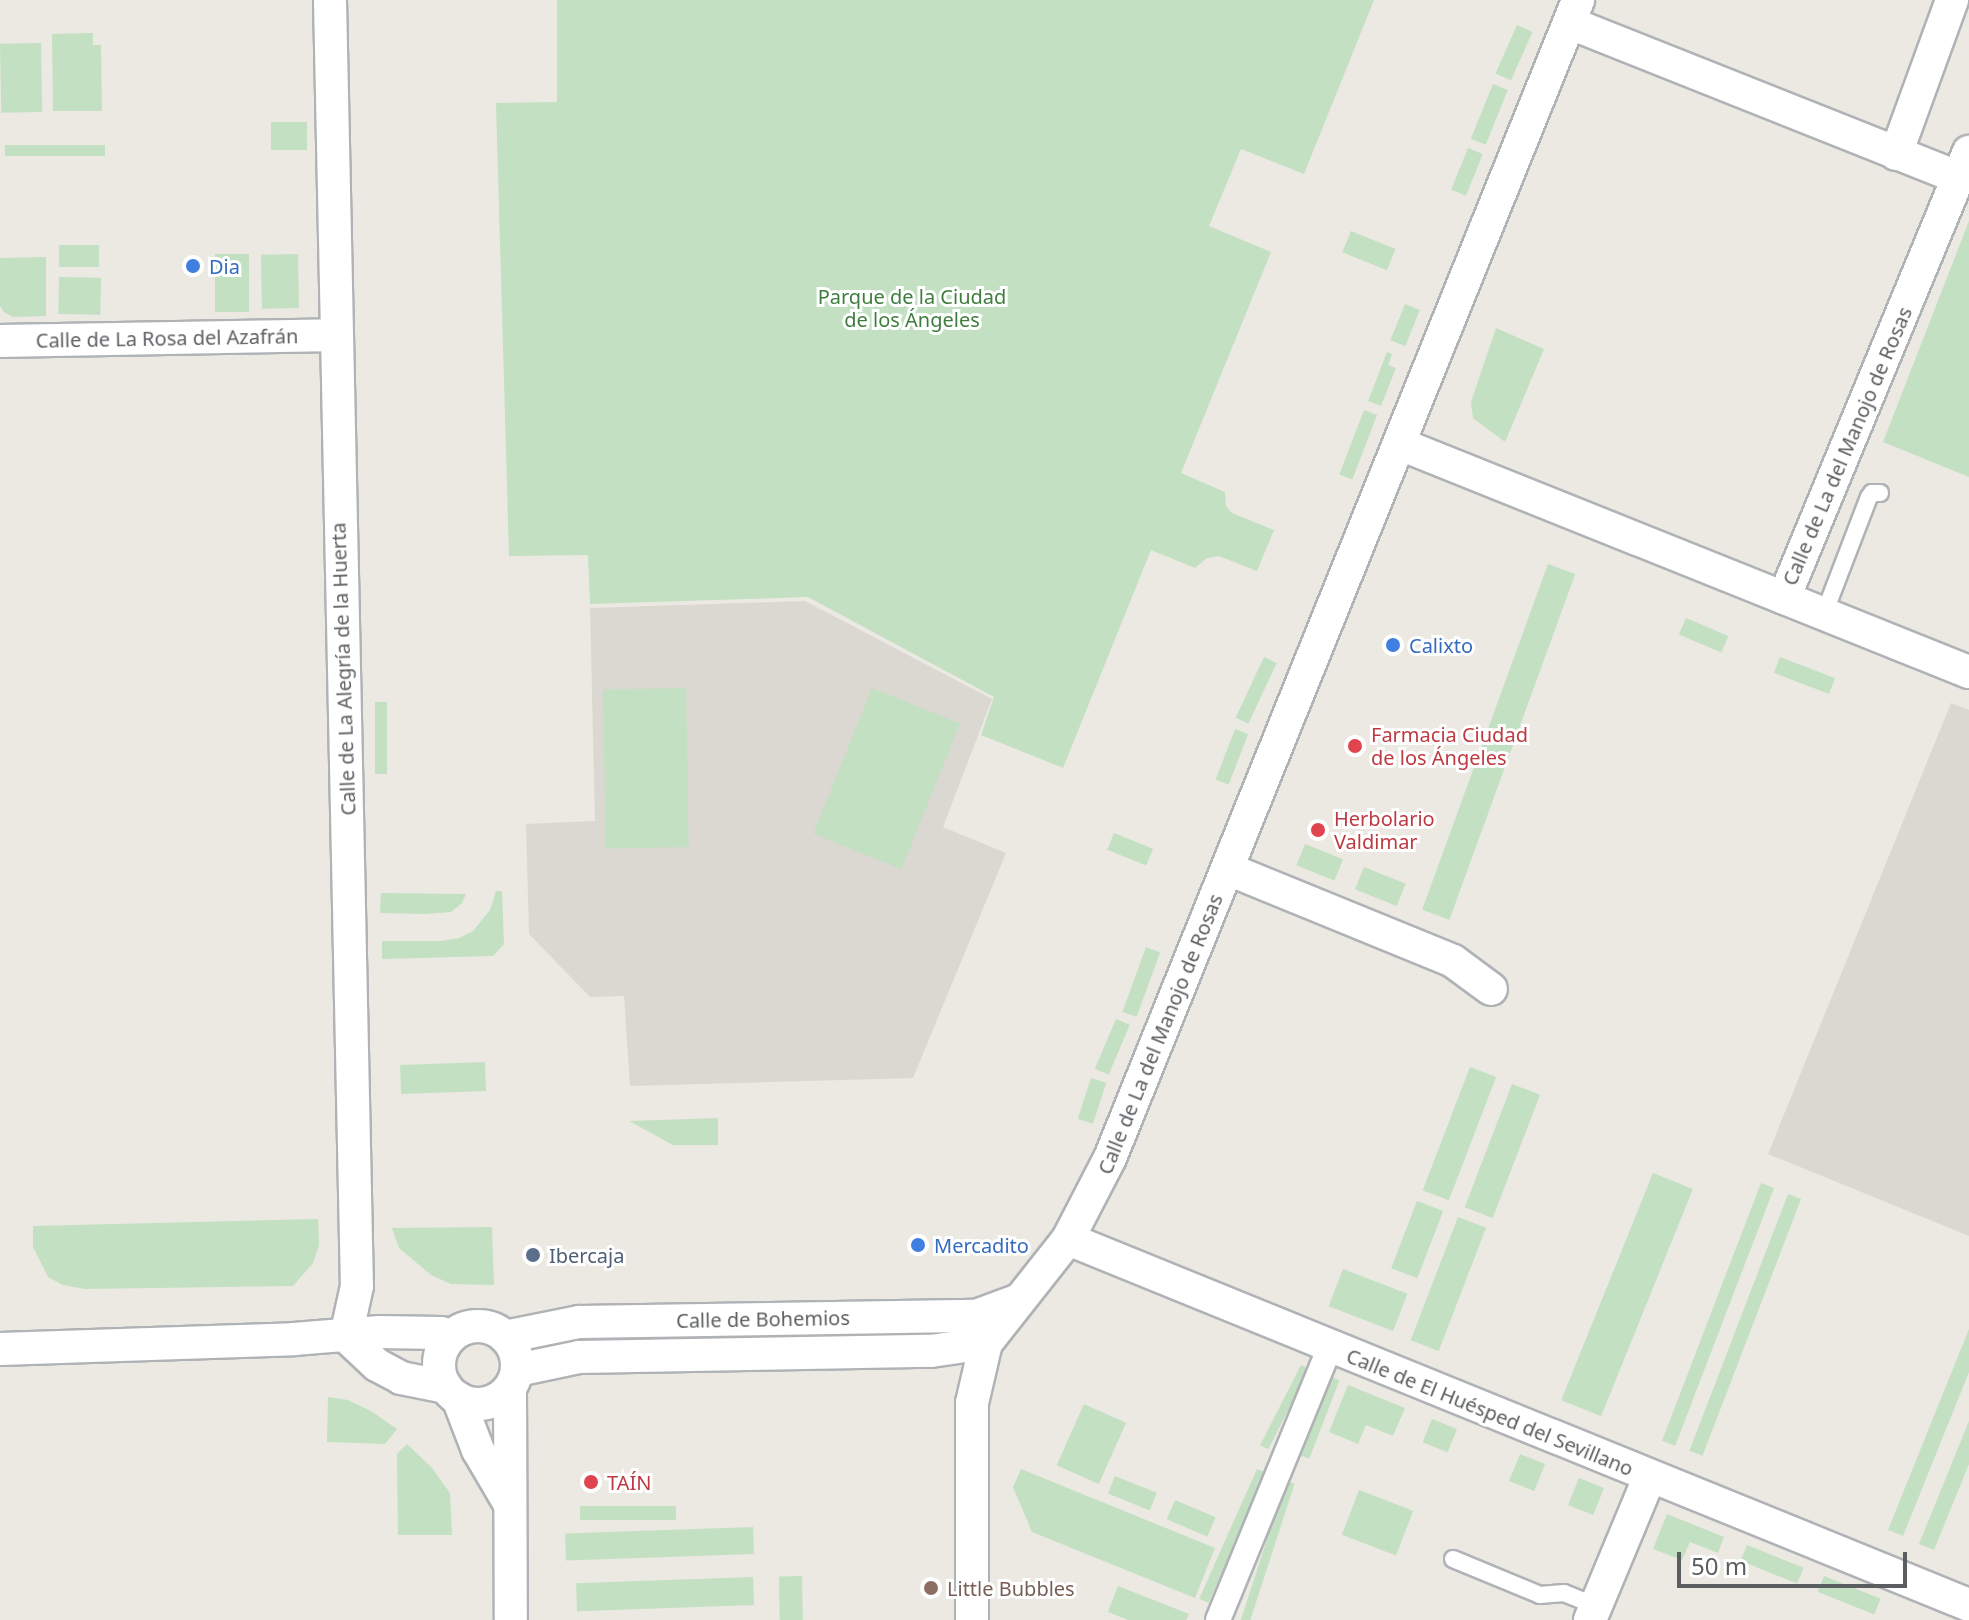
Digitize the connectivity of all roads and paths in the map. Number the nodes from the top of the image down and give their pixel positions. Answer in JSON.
{"nodes":[{"id":1,"x":330,"y":0,"type":"edge"},
{"id":2,"x":1952,"y":0,"type":"edge"},
{"id":3,"x":1574,"y":12,"type":"edge"},
{"id":4,"x":1896,"y":154,"type":"junction"},
{"id":5,"x":1964,"y":165,"type":"edge"},
{"id":6,"x":335,"y":335,"type":"junction"},
{"id":7,"x":0,"y":341,"type":"edge"},
{"id":8,"x":1400,"y":444,"type":"junction"},
{"id":9,"x":1880,"y":493,"type":"dead end"},
{"id":10,"x":1784,"y":598,"type":"junction"},
{"id":11,"x":1824,"y":614,"type":"junction"},
{"id":12,"x":1969,"y":672,"type":"edge"},
{"id":13,"x":1228,"y":869,"type":"junction"},
{"id":14,"x":1491,"y":989,"type":"dead end"},
{"id":15,"x":1068,"y":1239,"type":"junction"},
{"id":16,"x":1019,"y":1300,"type":"junction"},
{"id":17,"x":346,"y":1336,"type":"junction"},
{"id":18,"x":505,"y":1337,"type":"junction"},
{"id":19,"x":450,"y":1338,"type":"junction"},
{"id":20,"x":986,"y":1343,"type":"junction"},
{"id":21,"x":1330,"y":1347,"type":"junction"},
{"id":22,"x":0,"y":1349,"type":"edge"},
{"id":23,"x":513,"y":1379,"type":"junction"},
{"id":24,"x":452,"y":1392,"type":"junction"},
{"id":25,"x":1650,"y":1476,"type":"junction"},
{"id":26,"x":508,"y":1501,"type":"junction"},
{"id":27,"x":1453,"y":1559,"type":"dead end"},
{"id":28,"x":1960,"y":1609,"type":"edge"},
{"id":29,"x":1593,"y":1613,"type":"edge"},
{"id":30,"x":511,"y":1620,"type":"edge"},
{"id":31,"x":972,"y":1620,"type":"edge"},
{"id":32,"x":1218,"y":1620,"type":"edge"}],
"edges":[{"from":1,"to":6,"type":"street","name":"Calle de La Alegría de la Huerta"},
{"from":2,"to":4,"type":"street"},
{"from":3,"to":4,"type":"street","name":"Calle de La del Manojo de Rosas"},
{"from":3,"to":8,"type":"street","name":"Calle de La del Manojo de Rosas"},
{"from":4,"to":5,"type":"street","name":"Calle de La del Manojo de Rosas"},
{"from":5,"to":10,"type":"street","name":"Calle de La del Manojo de Rosas"},
{"from":6,"to":7,"type":"street","name":"Calle de La Rosa del Azafrán"},
{"from":6,"to":17,"type":"street","name":"Calle de La Alegría de la Huerta"},
{"from":8,"to":10,"type":"street","name":"Calle de La del Manojo de Rosas"},
{"from":8,"to":13,"type":"street","name":"Calle de La del Manojo de Rosas"},
{"from":9,"to":11,"type":"lane"},
{"from":10,"to":11,"type":"street"},
{"from":11,"to":12,"type":"street"},
{"from":13,"to":14,"type":"street"},
{"from":13,"to":15,"type":"street","name":"Calle de La del Manojo de Rosas"},
{"from":15,"to":16,"type":"street","name":"Calle de La del Manojo de Rosas"},
{"from":15,"to":21,"type":"street","name":"Calle de El Huésped del Sevillano"},
{"from":16,"to":18,"type":"street","name":"Calle de Bohemios"},
{"from":16,"to":20,"type":"street","name":"Calle de La del Manojo de Rosas"},
{"from":17,"to":19,"type":"street"},
{"from":17,"to":22,"type":"street"},
{"from":17,"to":24,"type":"street"},
{"from":18,"to":19,"type":"street"},
{"from":18,"to":23,"type":"street"},
{"from":19,"to":24,"type":"street"},
{"from":20,"to":23,"type":"street","name":"Calle de Bohemios"},
{"from":20,"to":31,"type":"street","name":"Calle de La del Manojo de Rosas"},
{"from":21,"to":25,"type":"street","name":"Calle de El Huésped del Sevillano"},
{"from":21,"to":32,"type":"street","name":"Calle de El Huésped del Sevillano"},
{"from":23,"to":24,"type":"street"},
{"from":23,"to":26,"type":"street"},
{"from":24,"to":26,"type":"street"},
{"from":25,"to":28,"type":"street","name":"Calle de El Huésped del Sevillano"},
{"from":25,"to":29,"type":"street","name":"Calle de El Huésped del Sevillano"},
{"from":26,"to":30,"type":"street"},
{"from":27,"to":29,"type":"lane","name":"Calle de El Huésped del Sevillano"}]}
